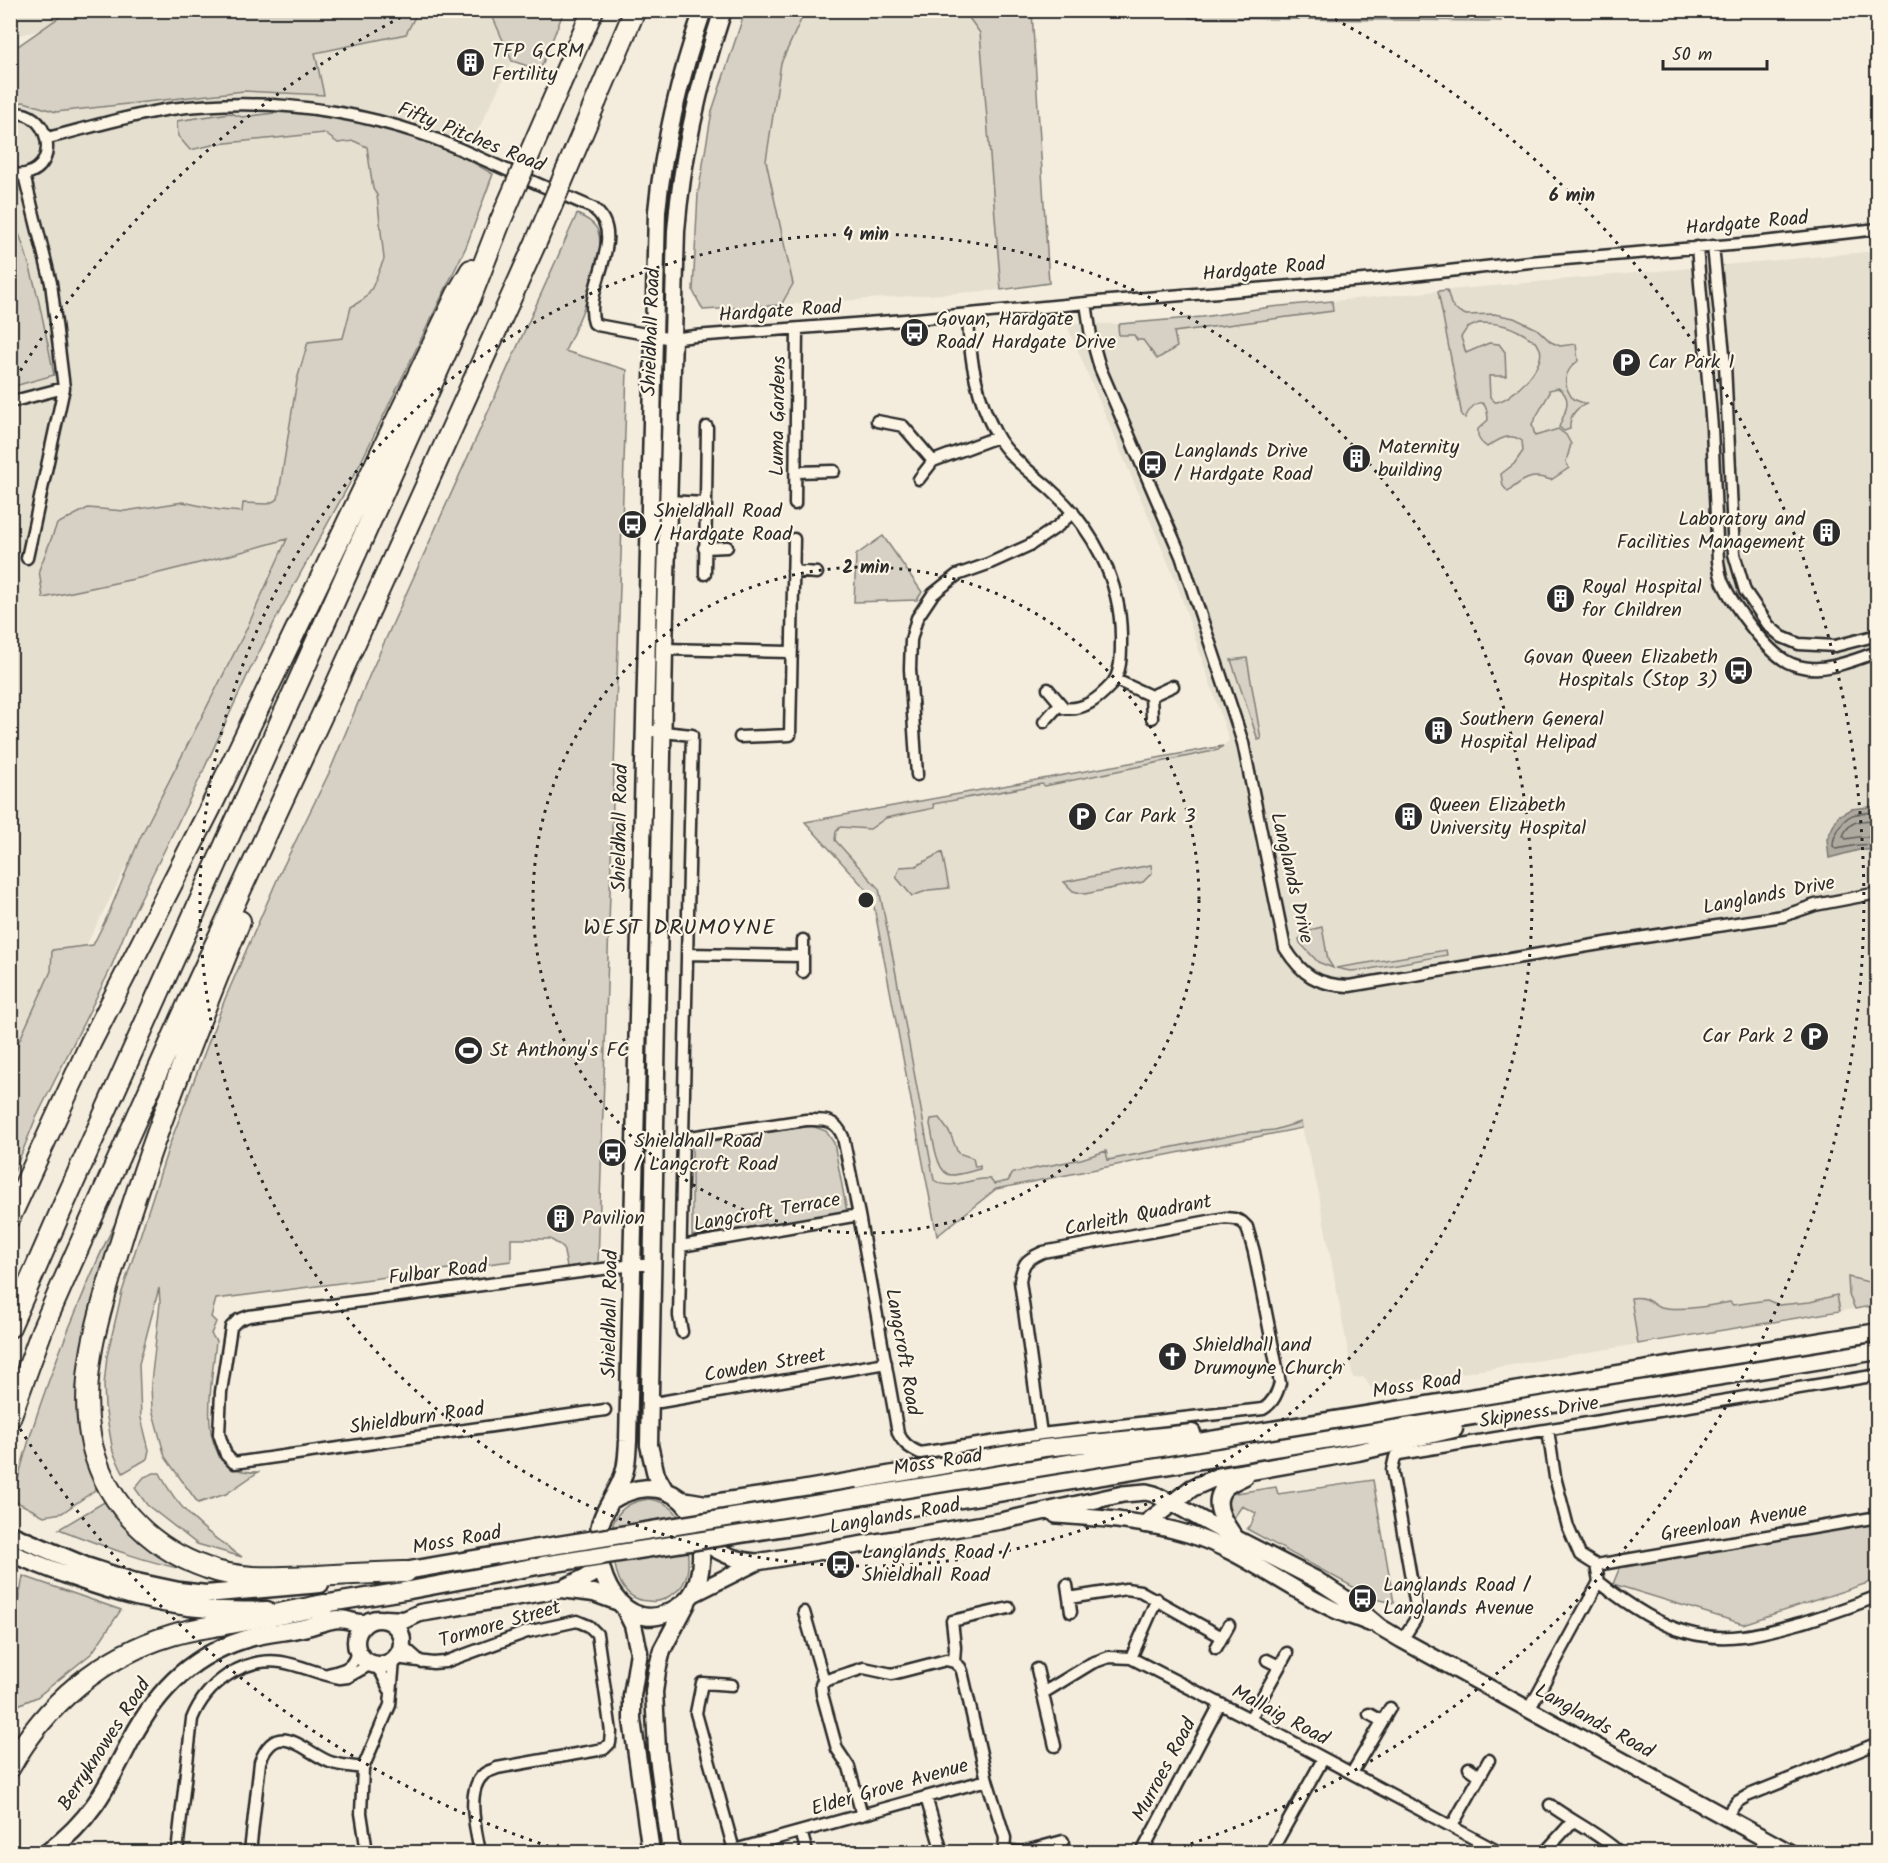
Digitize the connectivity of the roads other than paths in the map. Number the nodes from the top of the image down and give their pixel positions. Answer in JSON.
{"nodes":[{"id":1,"x":592,"y":10,"type":"edge"},
{"id":2,"x":703,"y":10,"type":"edge"},
{"id":3,"x":723,"y":10,"type":"edge"},
{"id":4,"x":635,"y":12,"type":"edge"},
{"id":5,"x":10,"y":114,"type":"edge"},
{"id":6,"x":48,"y":138,"type":"junction"},
{"id":7,"x":10,"y":174,"type":"edge"},
{"id":8,"x":24,"y":175,"type":"junction"},
{"id":9,"x":500,"y":222,"type":"junction"},
{"id":10,"x":1878,"y":229,"type":"edge"},
{"id":11,"x":1713,"y":246,"type":"junction"},
{"id":12,"x":1697,"y":247,"type":"junction"},
{"id":13,"x":1086,"y":303,"type":"junction"},
{"id":14,"x":968,"y":315,"type":"junction"},
{"id":15,"x":797,"y":329,"type":"junction"},
{"id":16,"x":653,"y":336,"type":"junction"},
{"id":17,"x":672,"y":339,"type":"junction"},
{"id":18,"x":64,"y":388,"type":"junction"},
{"id":19,"x":10,"y":402,"type":"edge"},
{"id":20,"x":877,"y":421,"type":"dead end"},
{"id":21,"x":707,"y":427,"type":"dead end"},
{"id":22,"x":997,"y":437,"type":"junction"},
{"id":23,"x":933,"y":461,"type":"junction"},
{"id":24,"x":834,"y":471,"type":"dead end"},
{"id":25,"x":796,"y":472,"type":"junction"},
{"id":26,"x":919,"y":479,"type":"dead end"},
{"id":27,"x":668,"y":501,"type":"junction"},
{"id":28,"x":705,"y":503,"type":"junction"},
{"id":29,"x":795,"y":504,"type":"dead end"},
{"id":30,"x":1073,"y":512,"type":"junction"},
{"id":31,"x":794,"y":539,"type":"dead end"},
{"id":32,"x":727,"y":547,"type":"dead end"},
{"id":33,"x":704,"y":548,"type":"junction"},
{"id":34,"x":27,"y":558,"type":"dead end"},
{"id":35,"x":793,"y":571,"type":"junction"},
{"id":36,"x":817,"y":573,"type":"dead end"},
{"id":37,"x":705,"y":574,"type":"dead end"},
{"id":38,"x":1878,"y":634,"type":"edge"},
{"id":39,"x":663,"y":649,"type":"junction"},
{"id":40,"x":791,"y":652,"type":"junction"},
{"id":41,"x":1878,"y":652,"type":"edge"},
{"id":42,"x":1116,"y":680,"type":"junction"},
{"id":43,"x":336,"y":685,"type":"junction"},
{"id":44,"x":1173,"y":686,"type":"dead end"},
{"id":45,"x":1048,"y":689,"type":"dead end"},
{"id":46,"x":1151,"y":696,"type":"junction"},
{"id":47,"x":1060,"y":704,"type":"junction"},
{"id":48,"x":1152,"y":718,"type":"dead end"},
{"id":49,"x":1044,"y":722,"type":"dead end"},
{"id":50,"x":644,"y":730,"type":"junction"},
{"id":51,"x":662,"y":732,"type":"junction"},
{"id":52,"x":740,"y":737,"type":"dead end"},
{"id":53,"x":917,"y":775,"type":"dead end"},
{"id":54,"x":1878,"y":893,"type":"edge"},
{"id":55,"x":803,"y":940,"type":"dead end"},
{"id":56,"x":687,"y":954,"type":"junction"},
{"id":57,"x":802,"y":956,"type":"junction"},
{"id":58,"x":802,"y":972,"type":"dead end"},
{"id":59,"x":683,"y":1138,"type":"junction"},
{"id":60,"x":859,"y":1215,"type":"junction"},
{"id":61,"x":10,"y":1217,"type":"edge"},
{"id":62,"x":681,"y":1246,"type":"junction"},
{"id":63,"x":633,"y":1265,"type":"junction"},
{"id":64,"x":654,"y":1265,"type":"junction"},
{"id":65,"x":10,"y":1327,"type":"edge"},
{"id":66,"x":682,"y":1332,"type":"dead end"},
{"id":67,"x":1878,"y":1332,"type":"edge"},
{"id":68,"x":1878,"y":1351,"type":"edge"},
{"id":69,"x":886,"y":1363,"type":"junction"},
{"id":70,"x":1878,"y":1375,"type":"edge"},
{"id":71,"x":1578,"y":1398,"type":"junction"},
{"id":72,"x":650,"y":1401,"type":"junction"},
{"id":73,"x":1269,"y":1405,"type":"joint"},
{"id":74,"x":605,"y":1410,"type":"dead end"},
{"id":75,"x":1378,"y":1413,"type":"junction"},
{"id":76,"x":10,"y":1419,"type":"edge"},
{"id":77,"x":1548,"y":1430,"type":"junction"},
{"id":78,"x":1041,"y":1434,"type":"junction"},
{"id":79,"x":234,"y":1462,"type":"joint"},
{"id":80,"x":1257,"y":1470,"type":"junction"},
{"id":81,"x":665,"y":1491,"type":"junction"},
{"id":82,"x":612,"y":1500,"type":"junction"},
{"id":83,"x":682,"y":1500,"type":"junction"},
{"id":84,"x":1172,"y":1503,"type":"junction"},
{"id":85,"x":1040,"y":1513,"type":"junction"},
{"id":86,"x":1878,"y":1517,"type":"edge"},
{"id":87,"x":1145,"y":1524,"type":"junction"},
{"id":88,"x":10,"y":1534,"type":"edge"},
{"id":89,"x":698,"y":1537,"type":"junction"},
{"id":90,"x":1235,"y":1538,"type":"junction"},
{"id":91,"x":22,"y":1551,"type":"edge"},
{"id":92,"x":758,"y":1562,"type":"junction"},
{"id":93,"x":1596,"y":1565,"type":"junction"},
{"id":94,"x":601,"y":1567,"type":"junction"},
{"id":95,"x":408,"y":1581,"type":"junction"},
{"id":96,"x":1599,"y":1582,"type":"junction"},
{"id":97,"x":1067,"y":1585,"type":"dead end"},
{"id":98,"x":561,"y":1589,"type":"junction"},
{"id":99,"x":1878,"y":1596,"type":"edge"},
{"id":100,"x":691,"y":1597,"type":"junction"},
{"id":101,"x":1069,"y":1598,"type":"junction"},
{"id":102,"x":1157,"y":1599,"type":"junction"},
{"id":103,"x":621,"y":1604,"type":"junction"},
{"id":104,"x":324,"y":1605,"type":"junction"},
{"id":105,"x":1009,"y":1608,"type":"dead end"},
{"id":106,"x":444,"y":1609,"type":"junction"},
{"id":107,"x":804,"y":1612,"type":"dead end"},
{"id":108,"x":1071,"y":1612,"type":"dead end"},
{"id":109,"x":385,"y":1619,"type":"junction"},
{"id":110,"x":365,"y":1623,"type":"junction"},
{"id":111,"x":1229,"y":1625,"type":"dead end"},
{"id":112,"x":1380,"y":1627,"type":"junction"},
{"id":113,"x":302,"y":1629,"type":"junction"},
{"id":114,"x":1222,"y":1638,"type":"junction"},
{"id":115,"x":1402,"y":1640,"type":"junction"},
{"id":116,"x":356,"y":1646,"type":"junction"},
{"id":117,"x":1215,"y":1648,"type":"dead end"},
{"id":118,"x":399,"y":1651,"type":"junction"},
{"id":119,"x":1287,"y":1653,"type":"dead end"},
{"id":120,"x":1131,"y":1658,"type":"junction"},
{"id":121,"x":1267,"y":1660,"type":"dead end"},
{"id":122,"x":954,"y":1662,"type":"junction"},
{"id":123,"x":373,"y":1665,"type":"junction"},
{"id":124,"x":1279,"y":1666,"type":"junction"},
{"id":125,"x":1037,"y":1670,"type":"dead end"},
{"id":126,"x":325,"y":1675,"type":"junction"},
{"id":127,"x":824,"y":1681,"type":"junction"},
{"id":128,"x":732,"y":1685,"type":"dead end"},
{"id":129,"x":390,"y":1692,"type":"junction"},
{"id":130,"x":1043,"y":1693,"type":"junction"},
{"id":131,"x":1220,"y":1704,"type":"junction"},
{"id":132,"x":1390,"y":1708,"type":"dead end"},
{"id":133,"x":1529,"y":1710,"type":"junction"},
{"id":134,"x":1369,"y":1714,"type":"dead end"},
{"id":135,"x":1250,"y":1719,"type":"junction"},
{"id":136,"x":1382,"y":1722,"type":"junction"},
{"id":137,"x":1878,"y":1743,"type":"edge"},
{"id":138,"x":1055,"y":1746,"type":"dead end"},
{"id":139,"x":1323,"y":1759,"type":"junction"},
{"id":140,"x":1489,"y":1760,"type":"dead end"},
{"id":141,"x":10,"y":1767,"type":"edge"},
{"id":142,"x":363,"y":1767,"type":"junction"},
{"id":143,"x":1469,"y":1768,"type":"dead end"},
{"id":144,"x":1352,"y":1773,"type":"junction"},
{"id":145,"x":1480,"y":1776,"type":"junction"},
{"id":146,"x":987,"y":1780,"type":"junction"},
{"id":147,"x":926,"y":1797,"type":"junction"},
{"id":148,"x":1550,"y":1805,"type":"dead end"},
{"id":149,"x":862,"y":1815,"type":"junction"},
{"id":150,"x":1725,"y":1817,"type":"junction"},
{"id":151,"x":1573,"y":1821,"type":"junction"},
{"id":152,"x":1452,"y":1826,"type":"junction"},
{"id":153,"x":801,"y":1832,"type":"junction"},
{"id":154,"x":1063,"y":1841,"type":"dead end"},
{"id":155,"x":1003,"y":1851,"type":"edge"},
{"id":156,"x":48,"y":1852,"type":"edge"},
{"id":157,"x":177,"y":1852,"type":"edge"},
{"id":158,"x":250,"y":1852,"type":"edge"},
{"id":159,"x":367,"y":1852,"type":"edge"},
{"id":160,"x":480,"y":1852,"type":"edge"},
{"id":161,"x":651,"y":1852,"type":"edge"},
{"id":162,"x":671,"y":1852,"type":"edge"},
{"id":163,"x":731,"y":1852,"type":"edge"},
{"id":164,"x":807,"y":1852,"type":"edge"},
{"id":165,"x":942,"y":1852,"type":"edge"},
{"id":166,"x":1142,"y":1852,"type":"edge"},
{"id":167,"x":1271,"y":1852,"type":"edge"},
{"id":168,"x":1499,"y":1852,"type":"edge"},
{"id":169,"x":1545,"y":1852,"type":"edge"},
{"id":170,"x":1619,"y":1852,"type":"edge"},
{"id":171,"x":1789,"y":1852,"type":"edge"}],
"edges":[{"from":1,"to":9,"type":"highway","bridge":true},
{"from":2,"to":16,"type":"main road","name":"Shieldhall Road"},
{"from":3,"to":17,"type":"main road","name":"Shieldhall Road"},
{"from":4,"to":43,"type":"highway","bridge":true},
{"from":5,"to":6,"type":"street"},
{"from":6,"to":8,"type":"street"},
{"from":6,"to":16,"type":"street","name":"Fifty Pitches Road"},
{"from":7,"to":8,"type":"street"},
{"from":8,"to":18,"type":"street"},
{"from":9,"to":61,"type":"highway"},
{"from":9,"to":65,"type":"highway"},
{"from":10,"to":11,"type":"street","name":"Hardgate Road"},
{"from":11,"to":12,"type":"street","name":"Hardgate Road"},
{"from":11,"to":38,"type":"street"},
{"from":12,"to":13,"type":"street","name":"Hardgate Road"},
{"from":12,"to":41,"type":"street"},
{"from":13,"to":14,"type":"street","name":"Hardgate Road"},
{"from":13,"to":54,"type":"street","name":"Langlands Drive"},
{"from":14,"to":15,"type":"street","name":"Hardgate Road"},
{"from":14,"to":22,"type":"street"},
{"from":15,"to":17,"type":"street","name":"Hardgate Road"},
{"from":15,"to":25,"type":"street","name":"Luma Gardens"},
{"from":16,"to":17,"type":"street","name":"Hardgate Road"},
{"from":16,"to":50,"type":"main road","name":"Shieldhall Road"},
{"from":17,"to":27,"type":"main road","name":"Shieldhall Road"},
{"from":18,"to":19,"type":"street"},
{"from":18,"to":34,"type":"street"},
{"from":20,"to":23,"type":"street"},
{"from":21,"to":28,"type":"street"},
{"from":22,"to":23,"type":"street"},
{"from":22,"to":30,"type":"street"},
{"from":23,"to":26,"type":"street"},
{"from":24,"to":25,"type":"street"},
{"from":25,"to":29,"type":"street","name":"Luma Gardens"},
{"from":27,"to":28,"type":"street"},
{"from":27,"to":39,"type":"main road","name":"Shieldhall Road"},
{"from":28,"to":33,"type":"street"},
{"from":30,"to":42,"type":"street"},
{"from":30,"to":53,"type":"street"},
{"from":31,"to":35,"type":"street"},
{"from":32,"to":33,"type":"street"},
{"from":33,"to":37,"type":"street"},
{"from":35,"to":36,"type":"street"},
{"from":35,"to":40,"type":"street"},
{"from":39,"to":40,"type":"street"},
{"from":39,"to":51,"type":"main road","name":"Shieldhall Road"},
{"from":40,"to":52,"type":"street"},
{"from":42,"to":46,"type":"street"},
{"from":42,"to":47,"type":"street"},
{"from":43,"to":76,"type":"highway"},
{"from":43,"to":95,"type":"highway"},
{"from":44,"to":46,"type":"street"},
{"from":45,"to":47,"type":"street"},
{"from":46,"to":48,"type":"street"},
{"from":47,"to":49,"type":"street"},
{"from":50,"to":51,"type":"street"},
{"from":50,"to":63,"type":"main road","name":"Shieldhall Road"},
{"from":51,"to":56,"type":"street"},
{"from":51,"to":64,"type":"main road","name":"Shieldhall Road"},
{"from":55,"to":57,"type":"street"},
{"from":56,"to":57,"type":"street"},
{"from":56,"to":59,"type":"street"},
{"from":57,"to":58,"type":"street"},
{"from":59,"to":60,"type":"street","name":"Langcroft Road"},
{"from":59,"to":62,"type":"street"},
{"from":60,"to":62,"type":"street","name":"Langcroft Terrace"},
{"from":60,"to":69,"type":"street","name":"Langcroft Road"},
{"from":62,"to":66,"type":"street"},
{"from":63,"to":64,"type":"street","name":"Fulbar Road"},
{"from":63,"to":79,"type":"street","name":"Fulbar Road"},
{"from":63,"to":82,"type":"main road","name":"Shieldhall Road"},
{"from":64,"to":72,"type":"main road","name":"Shieldhall Road"},
{"from":67,"to":75,"type":"main road","name":"Moss Road"},
{"from":68,"to":71,"type":"main road","name":"Moss Road"},
{"from":69,"to":72,"type":"street","name":"Cowden Street"},
{"from":69,"to":78,"type":"street","name":"Langcroft Road"},
{"from":70,"to":77,"type":"street","name":"Skipness Drive"},
{"from":71,"to":80,"type":"main road"},
{"from":71,"to":95,"type":"main road","name":"Moss Road","bridge":true},
{"from":72,"to":81,"type":"main road","name":"Shieldhall Road"},
{"from":73,"to":78,"type":"street","name":"Langcroft Road"},
{"from":73,"to":78,"type":"street","name":"Carleith Quadrant"},
{"from":74,"to":79,"type":"street","name":"Shieldburn Road"},
{"from":75,"to":83,"type":"main road"},
{"from":75,"to":95,"type":"main road","name":"Moss Road","bridge":true},
{"from":77,"to":93,"type":"street"},
{"from":77,"to":115,"type":"street","name":"Skipness Drive"},
{"from":80,"to":84,"type":"main road"},
{"from":80,"to":90,"type":"main road"},
{"from":81,"to":82,"type":"main road"},
{"from":81,"to":83,"type":"main road"},
{"from":82,"to":94,"type":"main road"},
{"from":83,"to":89,"type":"main road"},
{"from":84,"to":85,"type":"street","name":"Langlands Road"},
{"from":84,"to":87,"type":"main road"},
{"from":84,"to":90,"type":"street","name":"Langlands Road"},
{"from":85,"to":87,"type":"street","name":"Langlands Road"},
{"from":85,"to":92,"type":"street","name":"Langlands Road"},
{"from":86,"to":93,"type":"street","name":"Greenloan Avenue"},
{"from":87,"to":112,"type":"street","name":"Langlands Road"},
{"from":88,"to":91,"type":"main road","name":"Moss Road"},
{"from":89,"to":92,"type":"street","name":"Langlands Road"},
{"from":89,"to":100,"type":"main road"},
{"from":90,"to":112,"type":"street","name":"Langlands Road"},
{"from":91,"to":95,"type":"main road","name":"Moss Road"},
{"from":91,"to":104,"type":"main road","name":"Moss Road"},
{"from":92,"to":100,"type":"street","name":"Langlands Road"},
{"from":93,"to":96,"type":"street"},
{"from":94,"to":98,"type":"main road"},
{"from":94,"to":103,"type":"main road"},
{"from":95,"to":104,"type":"main road","name":"Moss Road"},
{"from":96,"to":99,"type":"street"},
{"from":96,"to":133,"type":"street"},
{"from":97,"to":101,"type":"street"},
{"from":98,"to":103,"type":"main road"},
{"from":98,"to":106,"type":"main road"},
{"from":100,"to":103,"type":"main road"},
{"from":100,"to":162,"type":"main road"},
{"from":101,"to":102,"type":"street"},
{"from":101,"to":108,"type":"street"},
{"from":102,"to":114,"type":"street"},
{"from":102,"to":120,"type":"street"},
{"from":103,"to":161,"type":"main road"},
{"from":104,"to":141,"type":"highway"},
{"from":105,"to":122,"type":"street","name":"Elder Grove Avenue"},
{"from":106,"to":109,"type":"main road"},
{"from":106,"to":118,"type":"main road"},
{"from":107,"to":127,"type":"street"},
{"from":109,"to":110,"type":"main road"},
{"from":109,"to":118,"type":"main road"},
{"from":110,"to":113,"type":"main road"},
{"from":110,"to":116,"type":"main road"},
{"from":111,"to":114,"type":"street"},
{"from":112,"to":115,"type":"street","name":"Langlands Road"},
{"from":113,"to":116,"type":"main road"},
{"from":113,"to":156,"type":"main road","name":"Berryknowes Road"},
{"from":114,"to":117,"type":"street"},
{"from":115,"to":133,"type":"street","name":"Langlands Road"},
{"from":116,"to":123,"type":"main road"},
{"from":116,"to":126,"type":"street"},
{"from":118,"to":123,"type":"main road"},
{"from":118,"to":129,"type":"street"},
{"from":118,"to":160,"type":"street","name":"Tormore Street"},
{"from":119,"to":124,"type":"street"},
{"from":120,"to":130,"type":"street"},
{"from":120,"to":131,"type":"street","name":"Mallaig Road"},
{"from":121,"to":124,"type":"street"},
{"from":122,"to":127,"type":"street"},
{"from":122,"to":146,"type":"street","name":"Elder Grove Avenue"},
{"from":123,"to":126,"type":"street"},
{"from":123,"to":129,"type":"street"},
{"from":124,"to":135,"type":"street"},
{"from":125,"to":130,"type":"street"},
{"from":126,"to":157,"type":"street"},
{"from":127,"to":149,"type":"street"},
{"from":128,"to":163,"type":"street"},
{"from":129,"to":142,"type":"street"},
{"from":130,"to":138,"type":"street"},
{"from":131,"to":135,"type":"street","name":"Mallaig Road"},
{"from":131,"to":166,"type":"street","name":"Murroes Road"},
{"from":132,"to":136,"type":"street"},
{"from":133,"to":150,"type":"street","name":"Langlands Road"},
{"from":134,"to":136,"type":"street"},
{"from":135,"to":139,"type":"street","name":"Mallaig Road"},
{"from":136,"to":144,"type":"street"},
{"from":137,"to":150,"type":"street"},
{"from":139,"to":144,"type":"street","name":"Mallaig Road"},
{"from":139,"to":167,"type":"street"},
{"from":140,"to":145,"type":"street"},
{"from":142,"to":158,"type":"street"},
{"from":142,"to":159,"type":"street"},
{"from":143,"to":145,"type":"street"},
{"from":144,"to":152,"type":"street","name":"Mallaig Road"},
{"from":145,"to":152,"type":"street"},
{"from":146,"to":147,"type":"street","name":"Elder Grove Avenue"},
{"from":146,"to":155,"type":"street"},
{"from":147,"to":149,"type":"street","name":"Elder Grove Avenue"},
{"from":147,"to":165,"type":"street"},
{"from":148,"to":151,"type":"street"},
{"from":149,"to":153,"type":"street","name":"Elder Grove Avenue"},
{"from":150,"to":171,"type":"street","name":"Langlands Road"},
{"from":151,"to":169,"type":"street"},
{"from":151,"to":170,"type":"street"},
{"from":152,"to":168,"type":"street","name":"Mallaig Road"},
{"from":153,"to":163,"type":"street","name":"Elder Grove Avenue"},
{"from":153,"to":164,"type":"street"},
{"from":154,"to":155,"type":"street"}]}
